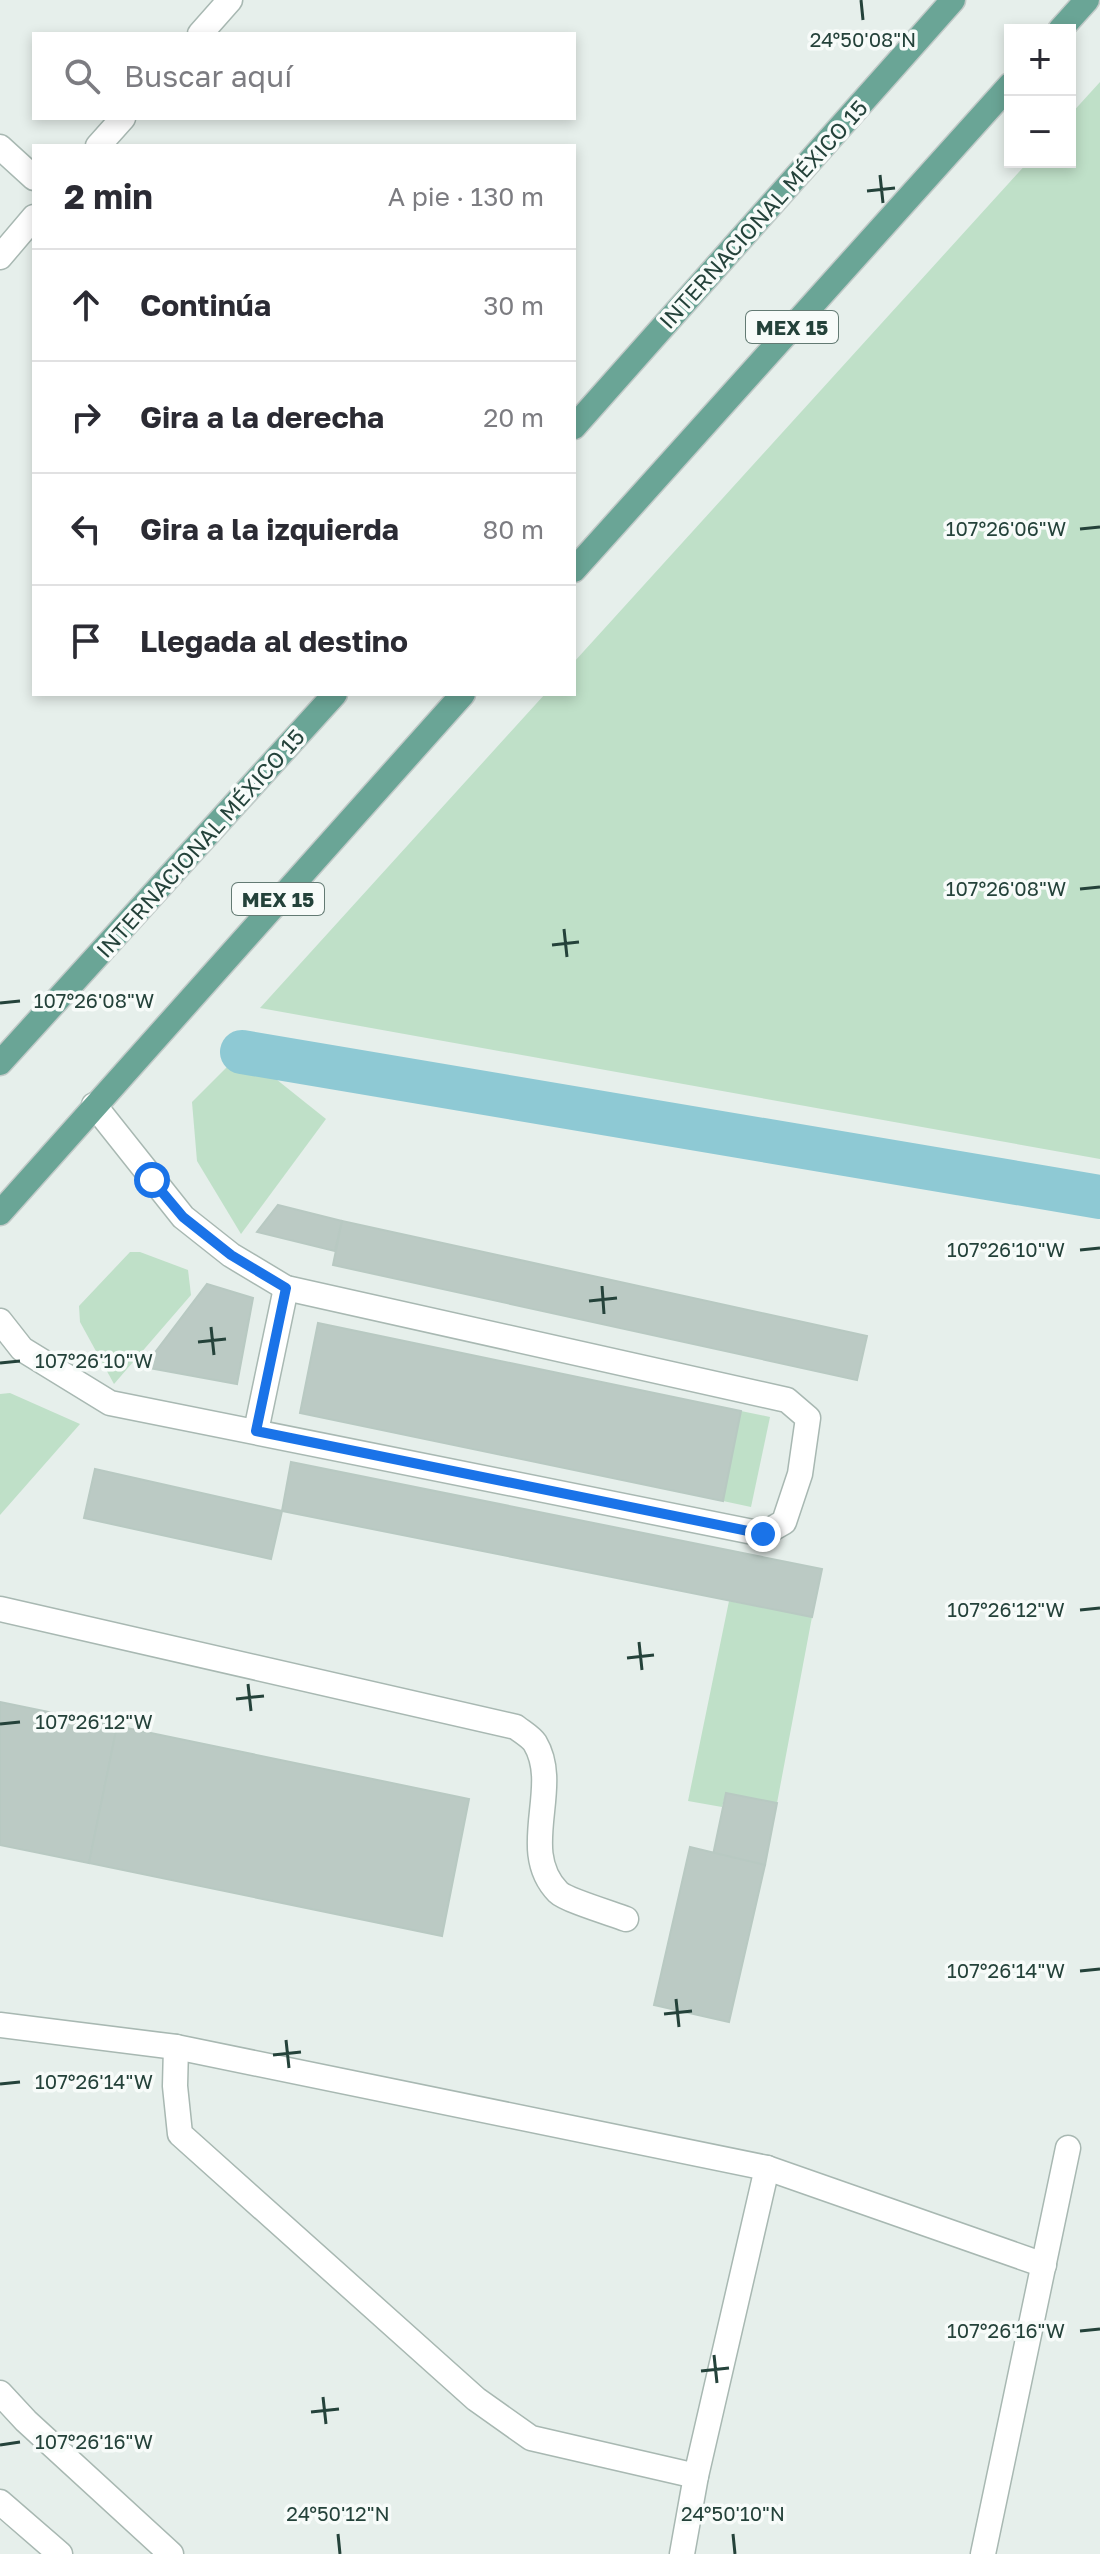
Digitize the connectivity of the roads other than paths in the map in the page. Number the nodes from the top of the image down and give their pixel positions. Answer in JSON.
{"nodes":[{"id":1,"x":230,"y":0,"type":"edge"},
{"id":2,"x":1087,"y":0,"type":"edge"},
{"id":3,"x":944,"y":3,"type":"edge"},
{"id":4,"x":1065,"y":24,"type":"edge"},
{"id":5,"x":202,"y":32,"type":"edge"},
{"id":6,"x":1004,"y":92,"type":"edge"},
{"id":7,"x":121,"y":120,"type":"edge"},
{"id":8,"x":100,"y":144,"type":"edge"},
{"id":9,"x":0,"y":147,"type":"edge"},
{"id":10,"x":32,"y":176,"type":"edge"},
{"id":11,"x":32,"y":219,"type":"edge"},
{"id":12,"x":0,"y":257,"type":"edge"},
{"id":13,"x":576,"y":425,"type":"edge"},
{"id":14,"x":576,"y":568,"type":"edge"},
{"id":15,"x":333,"y":696,"type":"edge"},
{"id":16,"x":461,"y":696,"type":"edge"},
{"id":17,"x":0,"y":1063,"type":"edge"},
{"id":18,"x":94,"y":1105,"type":"junction"},
{"id":19,"x":0,"y":1213,"type":"edge"},
{"id":20,"x":286,"y":1288,"type":"junction"},
{"id":21,"x":0,"y":1321,"type":"edge"},
{"id":22,"x":256,"y":1431,"type":"junction"},
{"id":23,"x":0,"y":1609,"type":"edge"},
{"id":24,"x":626,"y":1919,"type":"dead end"},
{"id":25,"x":0,"y":2025,"type":"edge"},
{"id":26,"x":176,"y":2047,"type":"junction"},
{"id":27,"x":1068,"y":2148,"type":"dead end"},
{"id":28,"x":767,"y":2168,"type":"junction"},
{"id":29,"x":1044,"y":2265,"type":"junction"},
{"id":30,"x":0,"y":2393,"type":"edge"},
{"id":31,"x":696,"y":2476,"type":"junction"},
{"id":32,"x":0,"y":2502,"type":"edge"},
{"id":33,"x":60,"y":2554,"type":"edge"},
{"id":34,"x":171,"y":2554,"type":"edge"},
{"id":35,"x":682,"y":2554,"type":"edge"},
{"id":36,"x":983,"y":2554,"type":"edge"}],
"edges":[{"from":1,"to":5,"type":"street"},
{"from":2,"to":4,"type":"main road"},
{"from":3,"to":13,"type":"main road","name":"INTERNACIONAL MÉXICO 15"},
{"from":6,"to":14,"type":"main road","number":"MEX 15"},
{"from":7,"to":8,"type":"street"},
{"from":9,"to":10,"type":"street"},
{"from":11,"to":12,"type":"street"},
{"from":15,"to":17,"type":"main road","name":"INTERNACIONAL MÉXICO 15"},
{"from":16,"to":18,"type":"main road","number":"MEX 15"},
{"from":18,"to":19,"type":"main road","number":"MEX 15"},
{"from":18,"to":20,"type":"street"},
{"from":20,"to":22,"type":"street"},
{"from":20,"to":22,"type":"street"},
{"from":21,"to":22,"type":"street"},
{"from":23,"to":24,"type":"street"},
{"from":25,"to":26,"type":"street"},
{"from":26,"to":28,"type":"street"},
{"from":26,"to":31,"type":"street"},
{"from":27,"to":29,"type":"street"},
{"from":28,"to":29,"type":"street"},
{"from":28,"to":31,"type":"street"},
{"from":29,"to":36,"type":"street"},
{"from":30,"to":34,"type":"street"},
{"from":31,"to":35,"type":"street"},
{"from":32,"to":33,"type":"street"}]}
